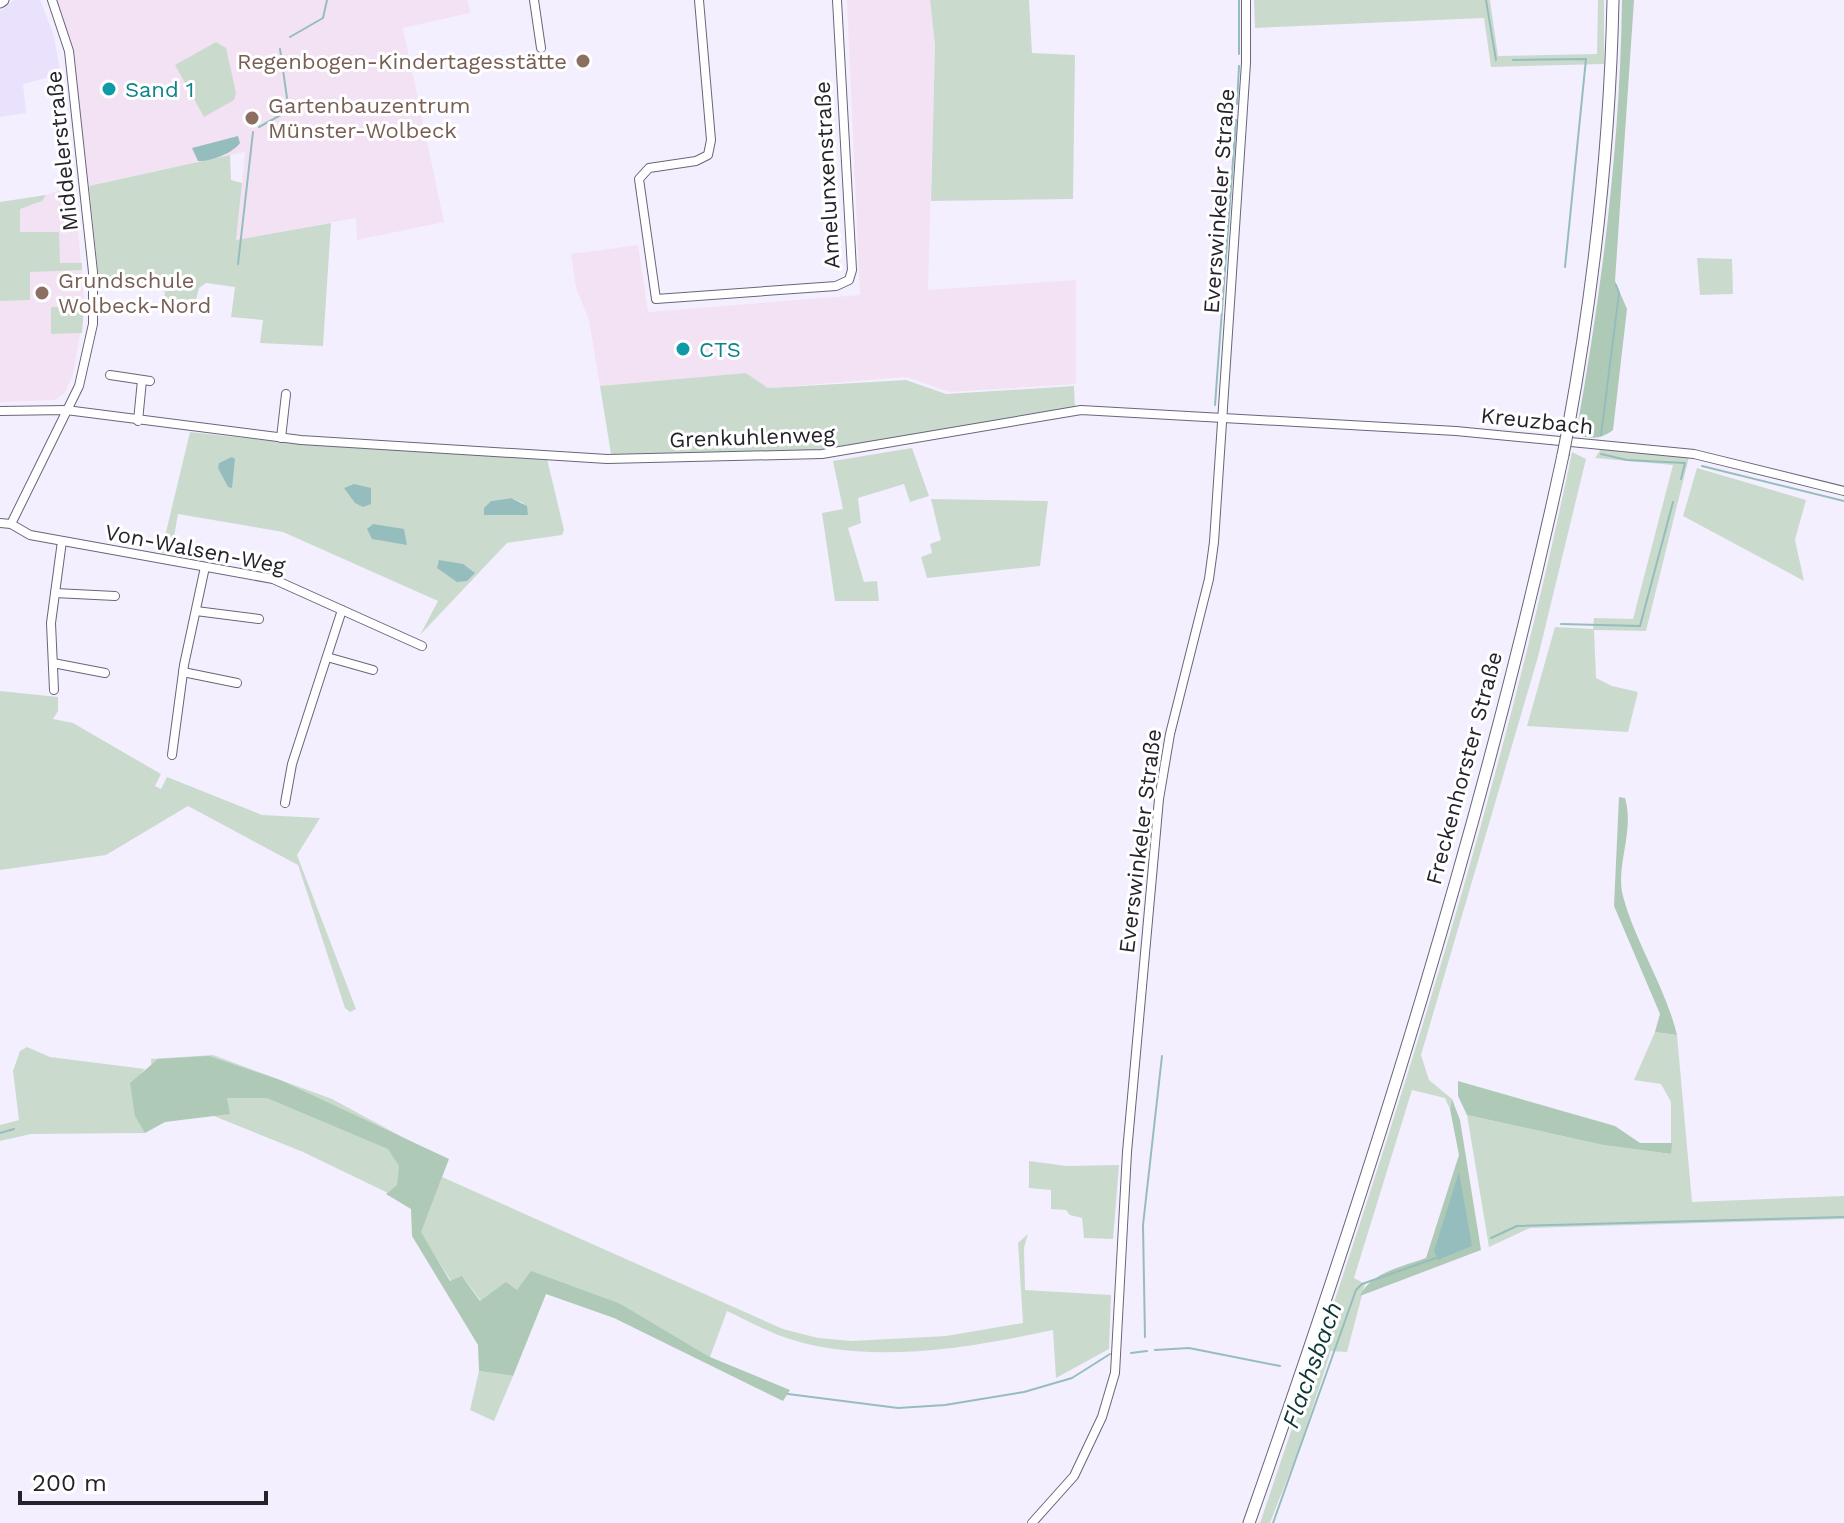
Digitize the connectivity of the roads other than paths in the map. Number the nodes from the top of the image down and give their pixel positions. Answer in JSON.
{"nodes":[{"id":1,"x":52,"y":0,"type":"edge"},
{"id":2,"x":534,"y":0,"type":"edge"},
{"id":3,"x":699,"y":0,"type":"edge"},
{"id":4,"x":837,"y":0,"type":"edge"},
{"id":5,"x":1246,"y":0,"type":"edge"},
{"id":6,"x":1613,"y":0,"type":"edge"},
{"id":7,"x":541,"y":48,"type":"dead end"},
{"id":8,"x":110,"y":375,"type":"dead end"},
{"id":9,"x":286,"y":394,"type":"dead end"},
{"id":10,"x":66,"y":410,"type":"junction"},
{"id":11,"x":0,"y":411,"type":"edge"},
{"id":12,"x":1222,"y":416,"type":"junction"},
{"id":13,"x":138,"y":421,"type":"junction"},
{"id":14,"x":281,"y":438,"type":"junction"},
{"id":15,"x":1844,"y":491,"type":"edge"},
{"id":16,"x":0,"y":523,"type":"edge"},
{"id":17,"x":11,"y":524,"type":"junction"},
{"id":18,"x":62,"y":541,"type":"junction"},
{"id":19,"x":205,"y":567,"type":"junction"},
{"id":20,"x":55,"y":593,"type":"junction"},
{"id":21,"x":115,"y":596,"type":"dead end"},
{"id":22,"x":342,"y":610,"type":"junction"},
{"id":23,"x":196,"y":611,"type":"junction"},
{"id":24,"x":259,"y":619,"type":"dead end"},
{"id":25,"x":422,"y":646,"type":"dead end"},
{"id":26,"x":327,"y":657,"type":"junction"},
{"id":27,"x":53,"y":663,"type":"junction"},
{"id":28,"x":373,"y":670,"type":"dead end"},
{"id":29,"x":183,"y":672,"type":"junction"},
{"id":30,"x":105,"y":673,"type":"dead end"},
{"id":31,"x":237,"y":683,"type":"dead end"},
{"id":32,"x":54,"y":690,"type":"dead end"},
{"id":33,"x":172,"y":755,"type":"dead end"},
{"id":34,"x":285,"y":803,"type":"dead end"},
{"id":35,"x":1032,"y":1523,"type":"edge"},
{"id":36,"x":1249,"y":1523,"type":"edge"}],
"edges":[{"from":1,"to":10,"type":"street","name":"Middelerstraße"},
{"from":2,"to":7,"type":"street"},
{"from":3,"to":4,"type":"street","name":"Amelunxenstraße"},
{"from":5,"to":12,"type":"street","name":"Everswinkeler Straße"},
{"from":6,"to":36,"type":"main road","name":"Freckenhorster Straße","bridge":true},
{"from":8,"to":13,"type":"street"},
{"from":9,"to":14,"type":"street"},
{"from":10,"to":11,"type":"street","name":"Grenkuhlenweg"},
{"from":10,"to":13,"type":"street","name":"Grenkuhlenweg"},
{"from":10,"to":17,"type":"street","name":"Middelerstraße"},
{"from":12,"to":14,"type":"street","name":"Grenkuhlenweg"},
{"from":12,"to":15,"type":"street","name":"Kreuzbach"},
{"from":12,"to":35,"type":"street","name":"Everswinkeler Straße"},
{"from":13,"to":14,"type":"street","name":"Grenkuhlenweg"},
{"from":16,"to":17,"type":"street","name":"Von-Walsen-Weg"},
{"from":17,"to":18,"type":"street","name":"Von-Walsen-Weg"},
{"from":18,"to":19,"type":"street","name":"Von-Walsen-Weg"},
{"from":18,"to":20,"type":"street"},
{"from":19,"to":22,"type":"street","name":"Von-Walsen-Weg"},
{"from":19,"to":23,"type":"street"},
{"from":20,"to":21,"type":"street"},
{"from":20,"to":27,"type":"street"},
{"from":22,"to":25,"type":"street","name":"Von-Walsen-Weg"},
{"from":22,"to":26,"type":"street"},
{"from":23,"to":24,"type":"street"},
{"from":23,"to":29,"type":"street"},
{"from":26,"to":28,"type":"street"},
{"from":26,"to":34,"type":"street"},
{"from":27,"to":30,"type":"street"},
{"from":27,"to":32,"type":"street"},
{"from":29,"to":31,"type":"street"},
{"from":29,"to":33,"type":"street"}]}
